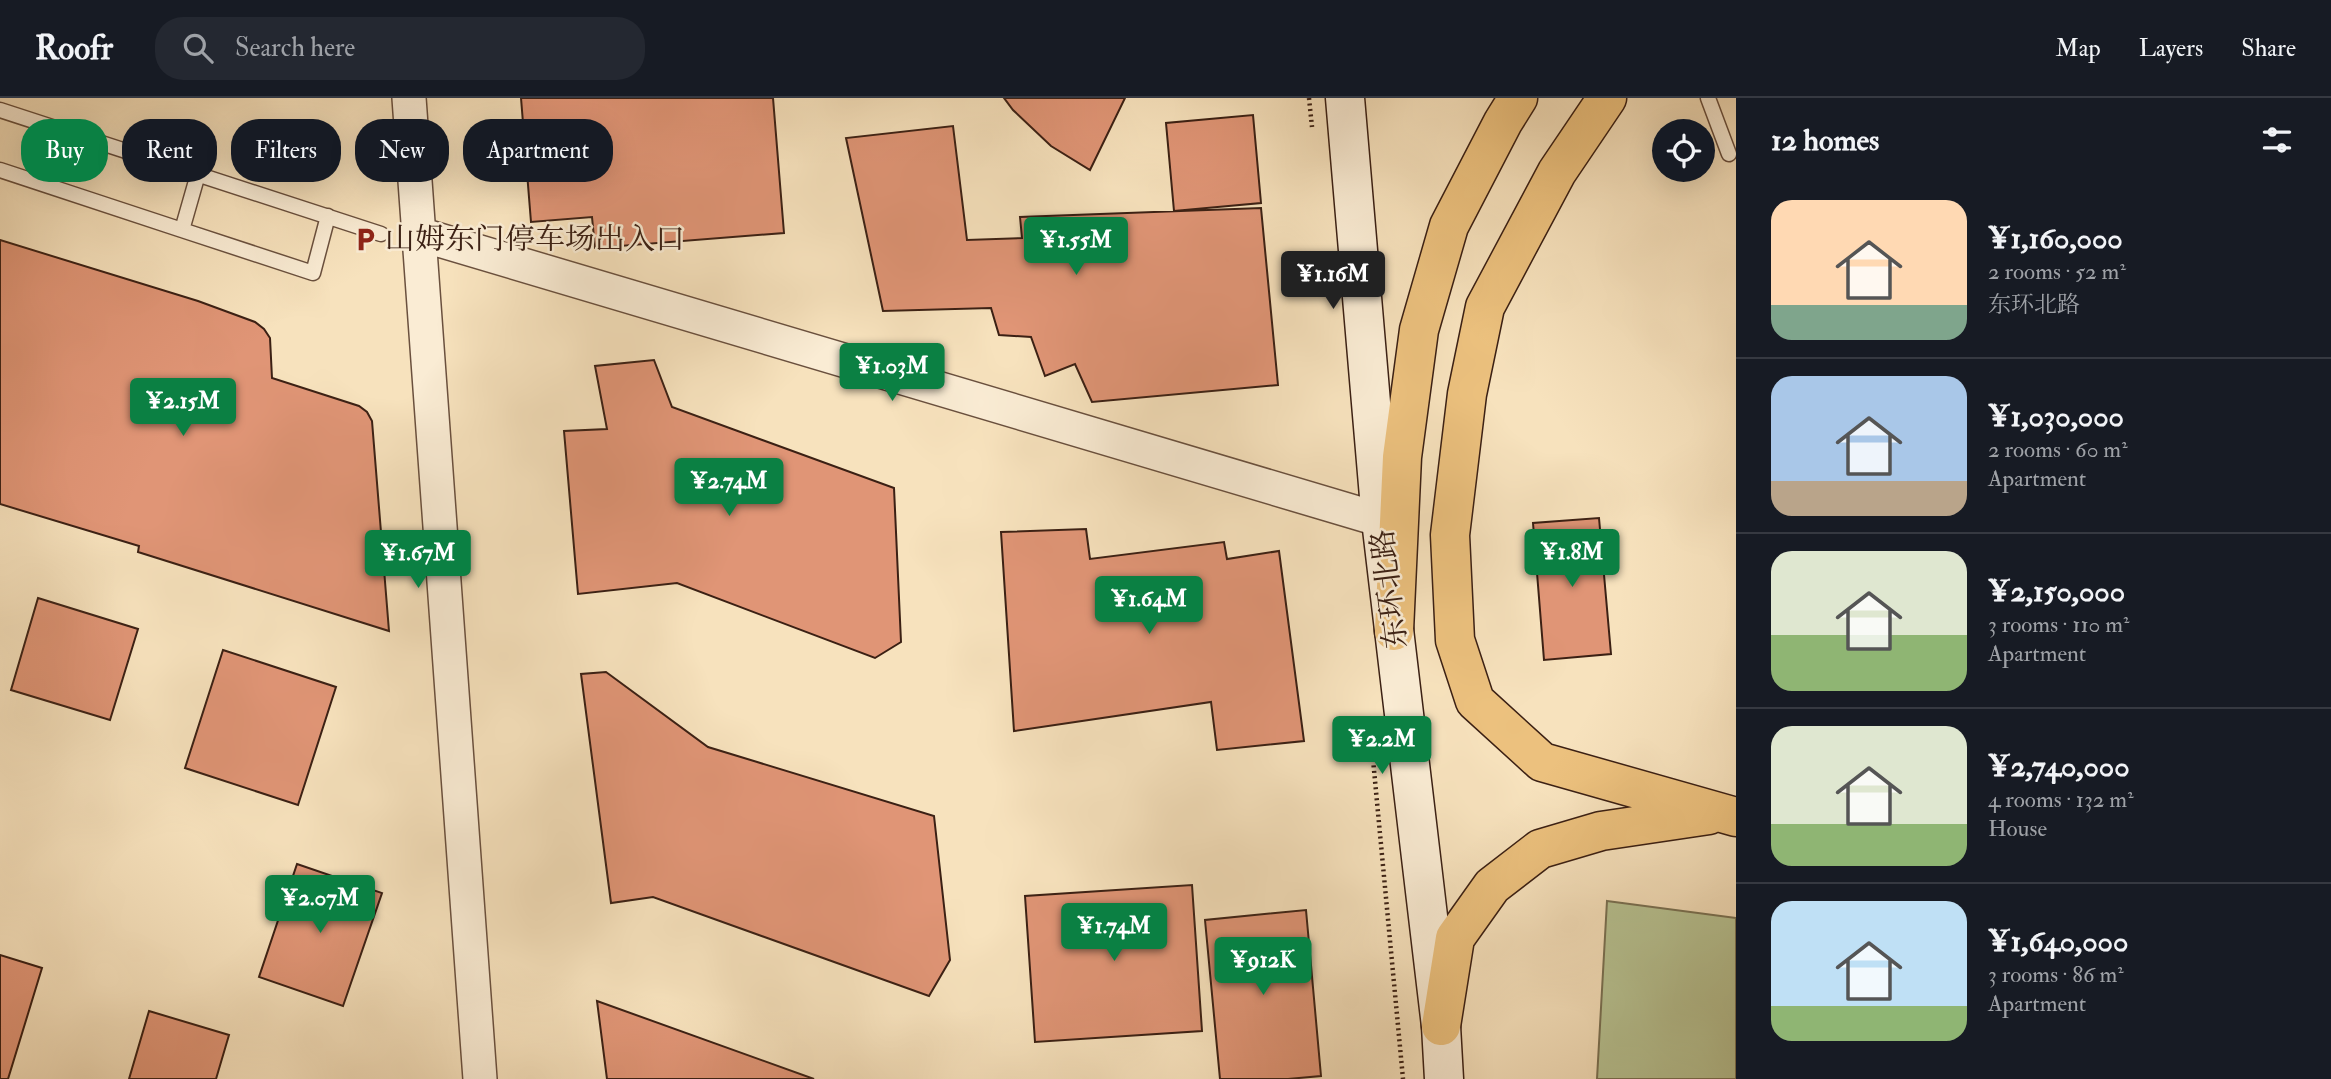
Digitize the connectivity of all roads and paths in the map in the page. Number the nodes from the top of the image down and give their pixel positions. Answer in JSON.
{"nodes":[{"id":1,"x":409,"y":98,"type":"edge"},
{"id":2,"x":1345,"y":98,"type":"edge"},
{"id":3,"x":1518,"y":98,"type":"edge"},
{"id":4,"x":1606,"y":98,"type":"edge"},
{"id":5,"x":1708,"y":98,"type":"edge"},
{"id":6,"x":0,"y":110,"type":"edge"},
{"id":7,"x":122,"y":149,"type":"edge"},
{"id":8,"x":1730,"y":154,"type":"dead end"},
{"id":9,"x":0,"y":170,"type":"edge"},
{"id":10,"x":217,"y":180,"type":"edge"},
{"id":11,"x":196,"y":182,"type":"edge"},
{"id":12,"x":328,"y":216,"type":"junction"},
{"id":13,"x":182,"y":230,"type":"junction"},
{"id":14,"x":381,"y":234,"type":"dead end"},
{"id":15,"x":419,"y":234,"type":"junction"},
{"id":16,"x":1381,"y":520,"type":"junction"},
{"id":17,"x":1394,"y":631,"type":"junction"},
{"id":18,"x":1729,"y":815,"type":"edge"},
{"id":19,"x":1441,"y":1026,"type":"junction"},
{"id":20,"x":480,"y":1079,"type":"edge"},
{"id":21,"x":1444,"y":1079,"type":"edge"}],
"edges":[{"from":1,"to":15,"type":"street"},
{"from":2,"to":16,"type":"main road","name":"东环北路"},
{"from":3,"to":17,"type":"highway"},
{"from":4,"to":18,"type":"highway"},
{"from":5,"to":8,"type":"lane"},
{"from":6,"to":7,"type":"lane"},
{"from":9,"to":13,"type":"lane"},
{"from":10,"to":12,"type":"lane"},
{"from":11,"to":13,"type":"lane"},
{"from":12,"to":13,"type":"lane"},
{"from":12,"to":14,"type":"lane"},
{"from":15,"to":16,"type":"street"},
{"from":15,"to":20,"type":"street"},
{"from":16,"to":17,"type":"main road","name":"东环北路"},
{"from":17,"to":19,"type":"main road","name":"东环北路"},
{"from":18,"to":19,"type":"highway"},
{"from":19,"to":21,"type":"main road","name":"东环北路"}]}
